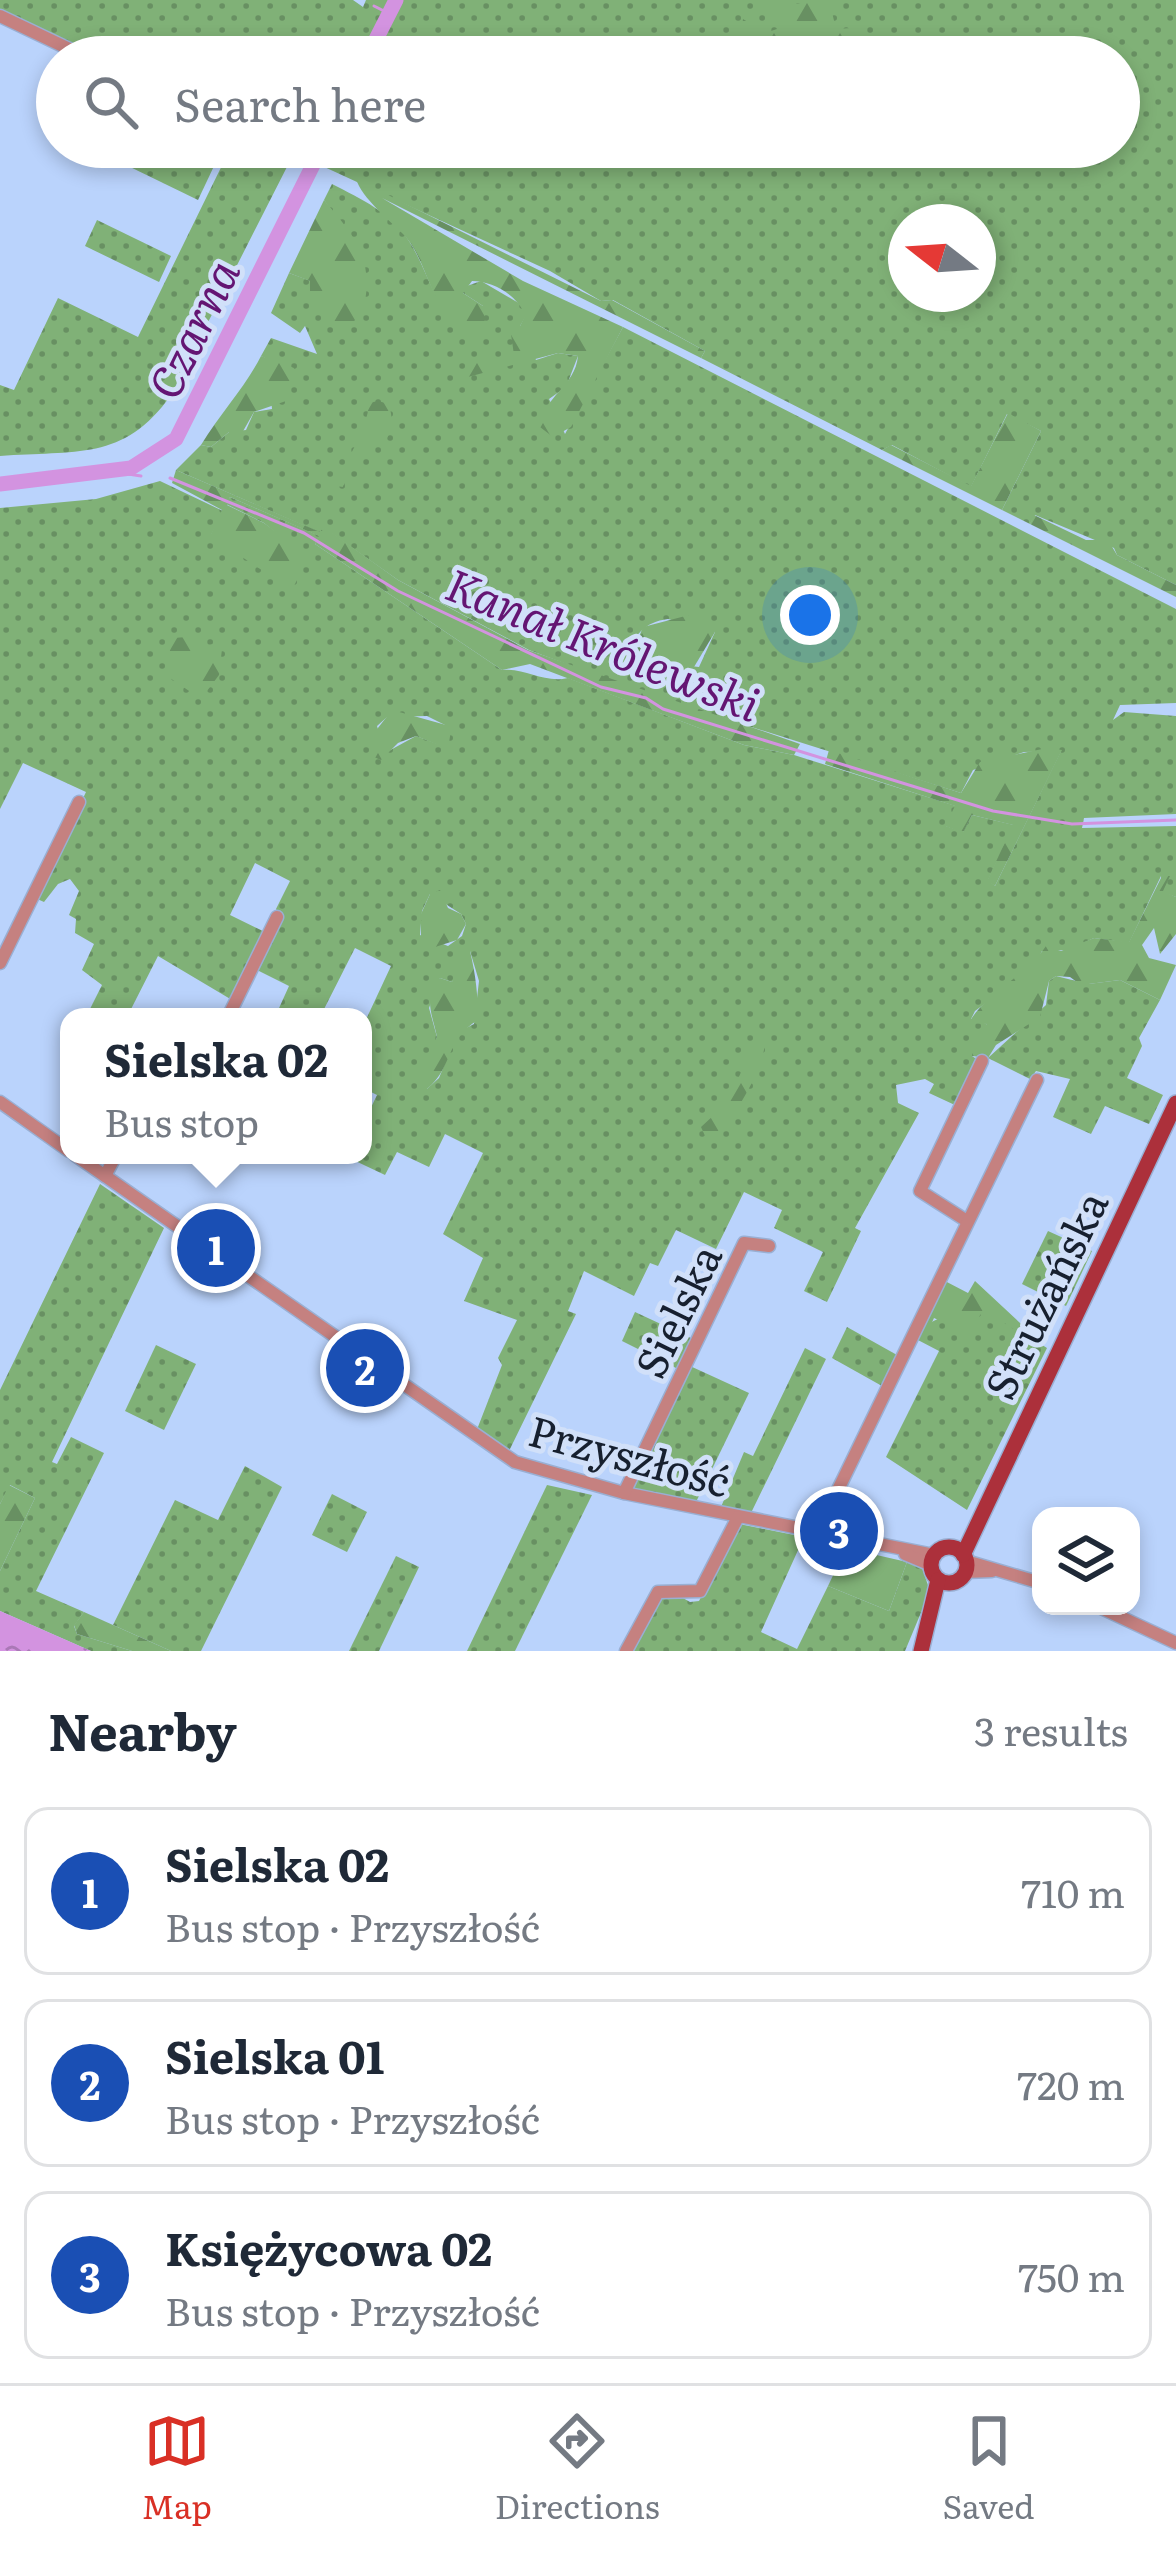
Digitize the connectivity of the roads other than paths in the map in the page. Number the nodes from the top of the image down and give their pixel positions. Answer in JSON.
{"nodes":[{"id":1,"x":0,"y":16,"type":"edge"},
{"id":2,"x":42,"y":36,"type":"edge"},
{"id":3,"x":79,"y":802,"type":"dead end"},
{"id":4,"x":277,"y":917,"type":"dead end"},
{"id":5,"x":0,"y":963,"type":"edge"},
{"id":6,"x":232,"y":1008,"type":"edge"},
{"id":7,"x":982,"y":1061,"type":"dead end"},
{"id":8,"x":1037,"y":1080,"type":"dead end"},
{"id":9,"x":0,"y":1102,"type":"edge"},
{"id":10,"x":1176,"y":1103,"type":"edge"},
{"id":11,"x":60,"y":1144,"type":"edge"},
{"id":12,"x":88,"y":1164,"type":"edge"},
{"id":13,"x":111,"y":1164,"type":"edge"},
{"id":14,"x":105,"y":1176,"type":"junction"},
{"id":15,"x":967,"y":1221,"type":"junction"},
{"id":16,"x":769,"y":1246,"type":"dead end"},
{"id":17,"x":624,"y":1493,"type":"junction"},
{"id":18,"x":739,"y":1517,"type":"junction"},
{"id":19,"x":817,"y":1533,"type":"junction"},
{"id":20,"x":961,"y":1559,"type":"junction"},
{"id":21,"x":938,"y":1571,"type":"junction"},
{"id":22,"x":1032,"y":1580,"type":"edge"},
{"id":23,"x":1116,"y":1615,"type":"edge"},
{"id":24,"x":1176,"y":1643,"type":"edge"},
{"id":25,"x":626,"y":1651,"type":"edge"},
{"id":26,"x":921,"y":1651,"type":"edge"}],
"edges":[{"from":1,"to":2,"type":"street"},
{"from":3,"to":5,"type":"street"},
{"from":4,"to":6,"type":"street"},
{"from":7,"to":15,"type":"street"},
{"from":8,"to":15,"type":"street"},
{"from":9,"to":11,"type":"street","name":"Przyszłość"},
{"from":10,"to":20,"type":"main road","name":"Strużańska"},
{"from":12,"to":14,"type":"street","name":"Przyszłość"},
{"from":13,"to":14,"type":"street"},
{"from":14,"to":17,"type":"street","name":"Przyszłość"},
{"from":15,"to":19,"type":"street"},
{"from":16,"to":17,"type":"street","name":"Sielska"},
{"from":17,"to":18,"type":"street","name":"Przyszłość"},
{"from":18,"to":19,"type":"street","name":"Przyszłość"},
{"from":18,"to":25,"type":"street"},
{"from":19,"to":21,"type":"street","name":"Przyszłość"},
{"from":20,"to":21,"type":"main road"},
{"from":20,"to":21,"type":"main road"},
{"from":20,"to":22,"type":"street"},
{"from":21,"to":26,"type":"main road"},
{"from":23,"to":24,"type":"street"}]}
